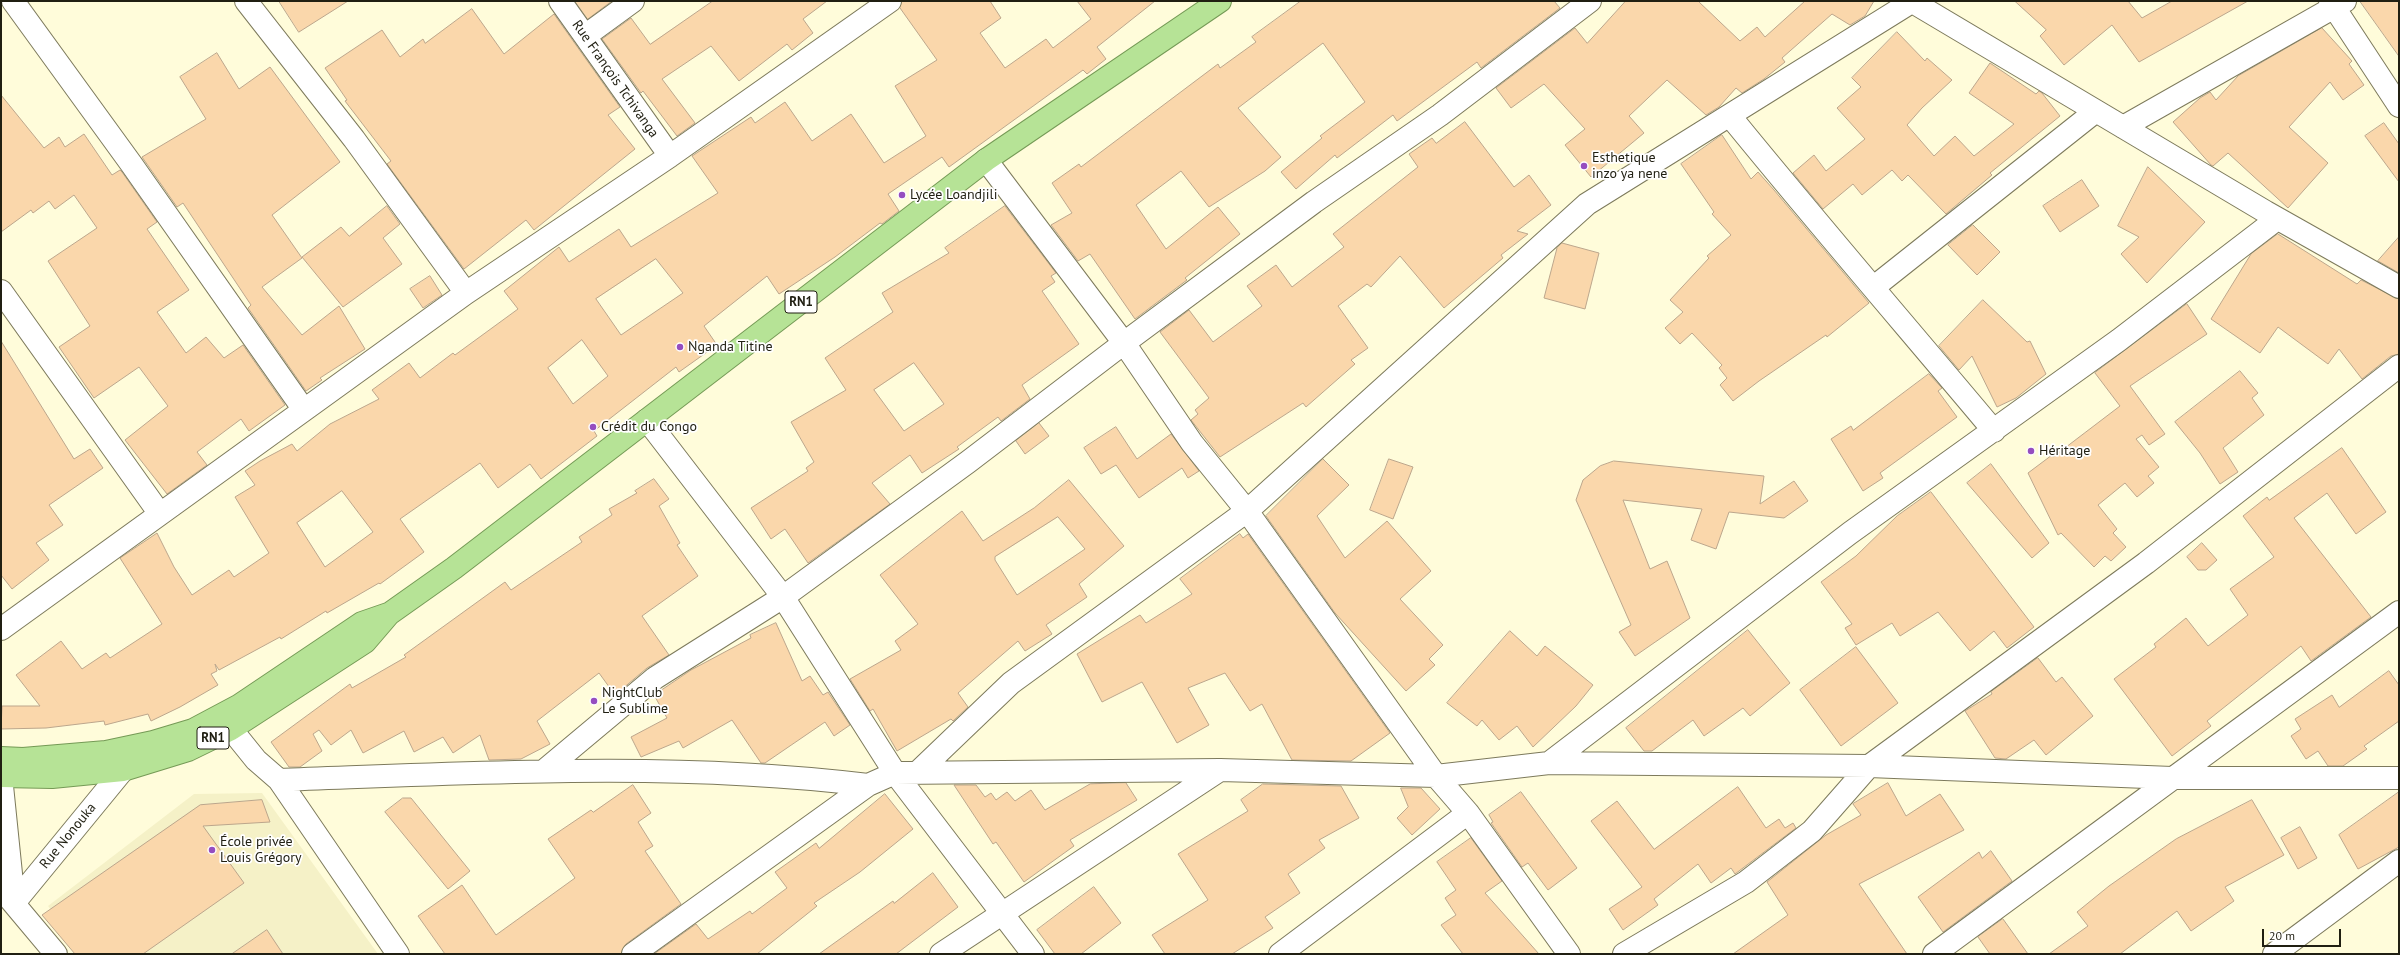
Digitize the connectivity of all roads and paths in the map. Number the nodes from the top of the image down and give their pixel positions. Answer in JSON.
{"nodes":[{"id":1,"x":13,"y":1,"type":"edge"},
{"id":2,"x":246,"y":1,"type":"edge"},
{"id":3,"x":560,"y":1,"type":"edge"},
{"id":4,"x":633,"y":1,"type":"edge"},
{"id":5,"x":890,"y":1,"type":"edge"},
{"id":6,"x":1220,"y":1,"type":"edge"},
{"id":7,"x":1590,"y":1,"type":"edge"},
{"id":8,"x":1912,"y":1,"type":"edge"},
{"id":9,"x":2336,"y":3,"type":"edge"},
{"id":10,"x":584,"y":36,"type":"junction"},
{"id":11,"x":2399,"y":106,"type":"edge"},
{"id":12,"x":2096,"y":111,"type":"junction"},
{"id":13,"x":1730,"y":116,"type":"junction"},
{"id":14,"x":2123,"y":127,"type":"junction"},
{"id":15,"x":670,"y":156,"type":"junction"},
{"id":16,"x":986,"y":160,"type":"junction"},
{"id":17,"x":2277,"y":219,"type":"junction"},
{"id":18,"x":1874,"y":287,"type":"junction"},
{"id":19,"x":2399,"y":287,"type":"edge"},
{"id":20,"x":1,"y":291,"type":"edge"},
{"id":21,"x":466,"y":293,"type":"junction"},
{"id":22,"x":1124,"y":343,"type":"junction"},
{"id":23,"x":2399,"y":366,"type":"edge"},
{"id":24,"x":304,"y":410,"type":"junction"},
{"id":25,"x":647,"y":420,"type":"junction"},
{"id":26,"x":1994,"y":431,"type":"junction"},
{"id":27,"x":1247,"y":511,"type":"junction"},
{"id":28,"x":160,"y":514,"type":"junction"},
{"id":29,"x":783,"y":597,"type":"junction"},
{"id":30,"x":2399,"y":612,"type":"edge"},
{"id":31,"x":389,"y":614,"type":"junction"},
{"id":32,"x":2,"y":627,"type":"edge"},
{"id":33,"x":231,"y":729,"type":"junction"},
{"id":34,"x":1,"y":758,"type":"edge"},
{"id":35,"x":1549,"y":763,"type":"junction"},
{"id":36,"x":1869,"y":766,"type":"junction"},
{"id":37,"x":123,"y":770,"type":"junction"},
{"id":38,"x":545,"y":770,"type":"junction"},
{"id":39,"x":1220,"y":770,"type":"junction"},
{"id":40,"x":917,"y":773,"type":"junction"},
{"id":41,"x":895,"y":774,"type":"junction"},
{"id":42,"x":1,"y":776,"type":"edge"},
{"id":43,"x":1436,"y":776,"type":"junction"},
{"id":44,"x":2172,"y":778,"type":"junction"},
{"id":45,"x":2399,"y":778,"type":"edge"},
{"id":46,"x":279,"y":780,"type":"junction"},
{"id":47,"x":868,"y":785,"type":"junction"},
{"id":48,"x":1468,"y":813,"type":"junction"},
{"id":49,"x":2399,"y":861,"type":"edge"},
{"id":50,"x":7,"y":896,"type":"edge"},
{"id":51,"x":1002,"y":912,"type":"junction"},
{"id":52,"x":56,"y":954,"type":"edge"},
{"id":53,"x":398,"y":954,"type":"edge"},
{"id":54,"x":633,"y":954,"type":"edge"},
{"id":55,"x":941,"y":954,"type":"edge"},
{"id":56,"x":1033,"y":954,"type":"edge"},
{"id":57,"x":1280,"y":954,"type":"edge"},
{"id":58,"x":1569,"y":954,"type":"edge"},
{"id":59,"x":1624,"y":954,"type":"edge"},
{"id":60,"x":1934,"y":954,"type":"edge"},
{"id":61,"x":2274,"y":954,"type":"edge"}],
"edges":[{"from":1,"to":24,"type":"street"},
{"from":2,"to":21,"type":"street"},
{"from":3,"to":10,"type":"street","name":"Rue François Tchivanga"},
{"from":4,"to":10,"type":"street"},
{"from":5,"to":15,"type":"street"},
{"from":6,"to":16,"type":"highway","number":"RN1"},
{"from":7,"to":22,"type":"street"},
{"from":8,"to":12,"type":"street"},
{"from":8,"to":13,"type":"street"},
{"from":9,"to":11,"type":"street"},
{"from":9,"to":14,"type":"street"},
{"from":10,"to":15,"type":"street","name":"Rue François Tchivanga"},
{"from":12,"to":14,"type":"street"},
{"from":12,"to":18,"type":"street"},
{"from":13,"to":18,"type":"street"},
{"from":13,"to":27,"type":"street"},
{"from":14,"to":17,"type":"street"},
{"from":15,"to":21,"type":"street"},
{"from":16,"to":22,"type":"street"},
{"from":16,"to":25,"type":"highway","number":"RN1"},
{"from":17,"to":19,"type":"street"},
{"from":17,"to":26,"type":"street"},
{"from":18,"to":26,"type":"street"},
{"from":20,"to":28,"type":"street"},
{"from":21,"to":24,"type":"street"},
{"from":22,"to":27,"type":"street"},
{"from":22,"to":29,"type":"street"},
{"from":23,"to":36,"type":"street"},
{"from":24,"to":28,"type":"street"},
{"from":25,"to":29,"type":"street"},
{"from":25,"to":31,"type":"highway","number":"RN1"},
{"from":26,"to":35,"type":"street"},
{"from":27,"to":40,"type":"street"},
{"from":27,"to":43,"type":"street"},
{"from":28,"to":32,"type":"street"},
{"from":29,"to":38,"type":"street"},
{"from":29,"to":41,"type":"street"},
{"from":30,"to":44,"type":"street"},
{"from":31,"to":33,"type":"highway","number":"RN1"},
{"from":31,"to":34,"type":"highway","number":"RN1"},
{"from":33,"to":37,"type":"highway","number":"RN1"},
{"from":33,"to":46,"type":"street"},
{"from":35,"to":36,"type":"street"},
{"from":35,"to":43,"type":"street"},
{"from":36,"to":44,"type":"street"},
{"from":36,"to":59,"type":"street"},
{"from":37,"to":42,"type":"highway","number":"RN1"},
{"from":37,"to":50,"type":"street","name":"Rue Nonouka"},
{"from":38,"to":46,"type":"street"},
{"from":38,"to":47,"type":"street"},
{"from":39,"to":40,"type":"street"},
{"from":39,"to":43,"type":"street"},
{"from":39,"to":51,"type":"street"},
{"from":40,"to":41,"type":"street"},
{"from":41,"to":47,"type":"street"},
{"from":41,"to":51,"type":"street"},
{"from":42,"to":50,"type":"street"},
{"from":43,"to":48,"type":"street"},
{"from":44,"to":45,"type":"street"},
{"from":44,"to":60,"type":"street"},
{"from":46,"to":53,"type":"street"},
{"from":47,"to":54,"type":"street"},
{"from":48,"to":57,"type":"street"},
{"from":48,"to":58,"type":"street"},
{"from":49,"to":61,"type":"street"},
{"from":50,"to":52,"type":"street"},
{"from":51,"to":55,"type":"street"},
{"from":51,"to":56,"type":"street"}]}
